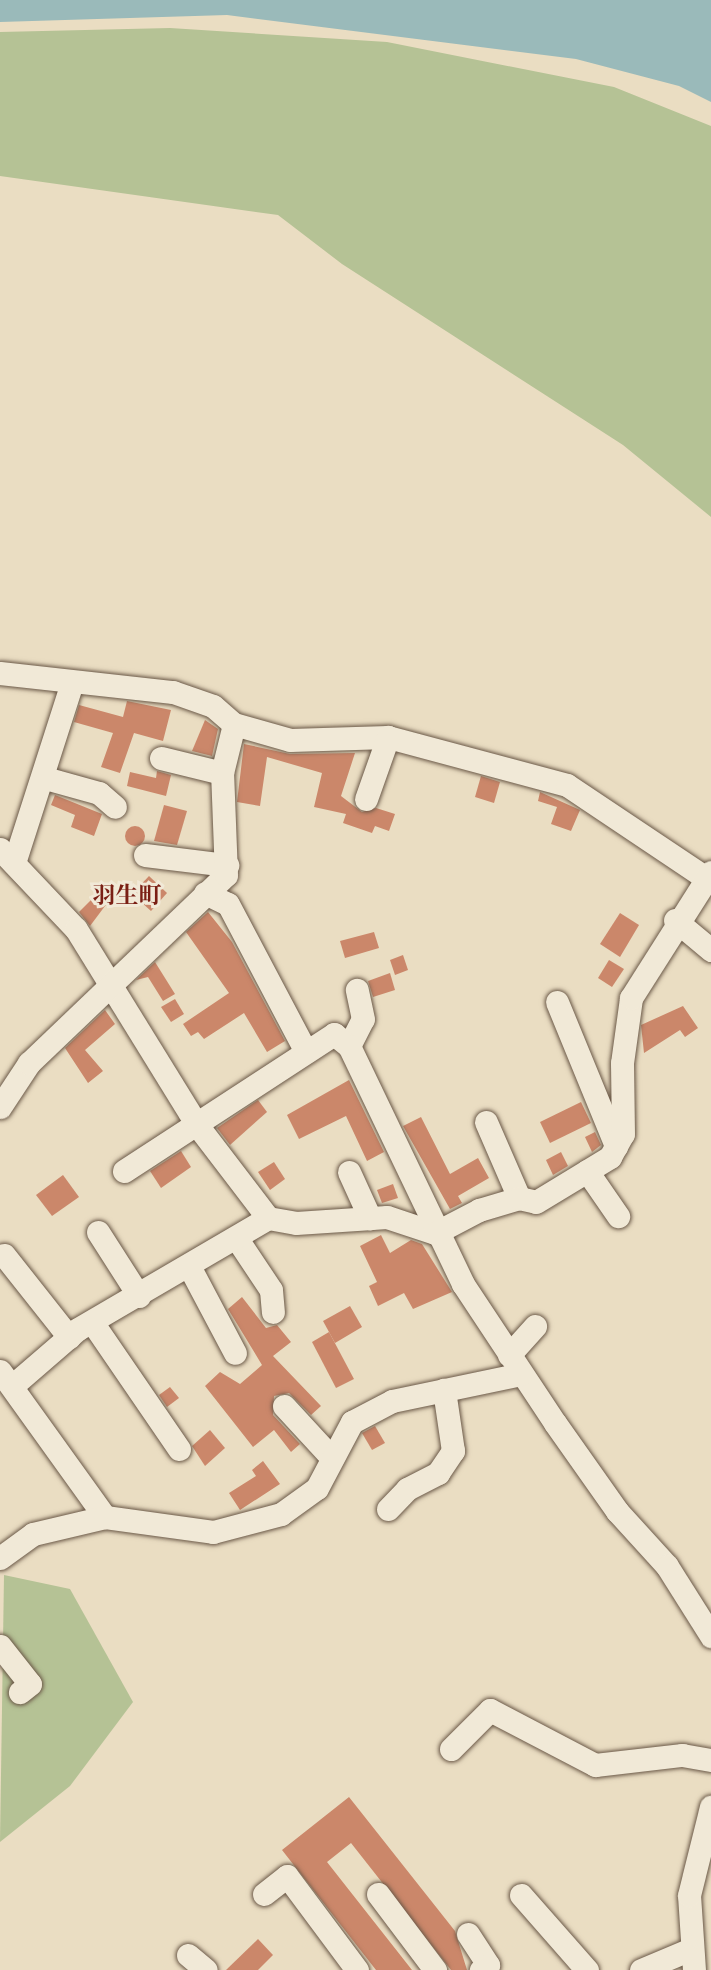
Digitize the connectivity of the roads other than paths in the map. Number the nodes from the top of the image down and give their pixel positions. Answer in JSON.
{"nodes":[{"id":1,"x":0,"y":673,"type":"edge"},
{"id":2,"x":71,"y":685,"type":"junction"},
{"id":3,"x":234,"y":724,"type":"junction"},
{"id":4,"x":388,"y":737,"type":"junction"},
{"id":5,"x":161,"y":758,"type":"dead end"},
{"id":6,"x":222,"y":773,"type":"junction"},
{"id":7,"x":45,"y":778,"type":"junction"},
{"id":8,"x":366,"y":799,"type":"dead end"},
{"id":9,"x":115,"y":807,"type":"dead end"},
{"id":10,"x":145,"y":855,"type":"dead end"},
{"id":11,"x":7,"y":856,"type":"edge"},
{"id":12,"x":227,"y":865,"type":"junction"},
{"id":13,"x":708,"y":875,"type":"edge"},
{"id":14,"x":205,"y":893,"type":"junction"},
{"id":15,"x":675,"y":920,"type":"junction"},
{"id":16,"x":711,"y":950,"type":"edge"},
{"id":17,"x":108,"y":983,"type":"junction"},
{"id":18,"x":357,"y":990,"type":"dead end"},
{"id":19,"x":557,"y":1002,"type":"dead end"},
{"id":20,"x":349,"y":1046,"type":"junction"},
{"id":21,"x":306,"y":1052,"type":"junction"},
{"id":22,"x":2,"y":1101,"type":"edge"},
{"id":23,"x":486,"y":1122,"type":"dead end"},
{"id":24,"x":197,"y":1125,"type":"junction"},
{"id":25,"x":616,"y":1146,"type":"junction"},
{"id":26,"x":124,"y":1171,"type":"dead end"},
{"id":27,"x":587,"y":1171,"type":"junction"},
{"id":28,"x":349,"y":1172,"type":"dead end"},
{"id":29,"x":519,"y":1198,"type":"junction"},
{"id":30,"x":618,"y":1216,"type":"dead end"},
{"id":31,"x":268,"y":1218,"type":"junction"},
{"id":32,"x":370,"y":1218,"type":"junction"},
{"id":33,"x":98,"y":1232,"type":"dead end"},
{"id":34,"x":435,"y":1233,"type":"junction"},
{"id":35,"x":237,"y":1238,"type":"junction"},
{"id":36,"x":4,"y":1255,"type":"dead end"},
{"id":37,"x":190,"y":1268,"type":"junction"},
{"id":38,"x":139,"y":1296,"type":"junction"},
{"id":39,"x":273,"y":1312,"type":"dead end"},
{"id":40,"x":92,"y":1322,"type":"junction"},
{"id":41,"x":535,"y":1326,"type":"dead end"},
{"id":42,"x":69,"y":1337,"type":"junction"},
{"id":43,"x":235,"y":1353,"type":"dead end"},
{"id":44,"x":515,"y":1365,"type":"junction"},
{"id":45,"x":6,"y":1379,"type":"edge"},
{"id":46,"x":444,"y":1390,"type":"junction"},
{"id":47,"x":284,"y":1406,"type":"dead end"},
{"id":48,"x":179,"y":1449,"type":"dead end"},
{"id":49,"x":332,"y":1458,"type":"junction"},
{"id":50,"x":388,"y":1509,"type":"dead end"},
{"id":51,"x":105,"y":1517,"type":"junction"},
{"id":52,"x":0,"y":1558,"type":"edge"},
{"id":53,"x":711,"y":1636,"type":"edge"},
{"id":54,"x":0,"y":1646,"type":"edge"},
{"id":55,"x":19,"y":1692,"type":"dead end"},
{"id":56,"x":451,"y":1749,"type":"dead end"},
{"id":57,"x":711,"y":1760,"type":"edge"},
{"id":58,"x":711,"y":1807,"type":"edge"},
{"id":59,"x":704,"y":1853,"type":"edge"},
{"id":60,"x":264,"y":1894,"type":"dead end"},
{"id":61,"x":378,"y":1894,"type":"dead end"},
{"id":62,"x":521,"y":1895,"type":"dead end"},
{"id":63,"x":468,"y":1934,"type":"dead end"},
{"id":64,"x":188,"y":1955,"type":"dead end"},
{"id":65,"x":692,"y":1960,"type":"edge"},
{"id":66,"x":711,"y":1968,"type":"edge"},
{"id":67,"x":206,"y":1970,"type":"edge"},
{"id":68,"x":357,"y":1970,"type":"edge"},
{"id":69,"x":435,"y":1970,"type":"edge"},
{"id":70,"x":481,"y":1970,"type":"edge"},
{"id":71,"x":587,"y":1970,"type":"edge"},
{"id":72,"x":640,"y":1970,"type":"edge"},
{"id":73,"x":706,"y":1970,"type":"edge"}],
"edges":[{"from":1,"to":2,"type":"street"},
{"from":2,"to":3,"type":"street"},
{"from":2,"to":7,"type":"street"},
{"from":3,"to":4,"type":"street"},
{"from":3,"to":6,"type":"street"},
{"from":4,"to":8,"type":"street"},
{"from":4,"to":13,"type":"street"},
{"from":5,"to":6,"type":"street"},
{"from":6,"to":12,"type":"street"},
{"from":7,"to":9,"type":"street"},
{"from":7,"to":11,"type":"street"},
{"from":10,"to":12,"type":"street"},
{"from":11,"to":17,"type":"street"},
{"from":12,"to":14,"type":"street"},
{"from":13,"to":15,"type":"street"},
{"from":14,"to":17,"type":"street"},
{"from":14,"to":21,"type":"street"},
{"from":15,"to":16,"type":"street"},
{"from":15,"to":25,"type":"street"},
{"from":17,"to":22,"type":"street"},
{"from":17,"to":24,"type":"street"},
{"from":18,"to":20,"type":"street"},
{"from":19,"to":25,"type":"street"},
{"from":20,"to":21,"type":"street"},
{"from":20,"to":34,"type":"street"},
{"from":21,"to":24,"type":"street"},
{"from":23,"to":29,"type":"street"},
{"from":24,"to":26,"type":"street"},
{"from":24,"to":31,"type":"street"},
{"from":25,"to":27,"type":"street"},
{"from":27,"to":29,"type":"street"},
{"from":27,"to":30,"type":"street"},
{"from":28,"to":32,"type":"street"},
{"from":29,"to":34,"type":"street"},
{"from":31,"to":32,"type":"street"},
{"from":31,"to":35,"type":"street"},
{"from":32,"to":34,"type":"street"},
{"from":33,"to":38,"type":"street"},
{"from":34,"to":44,"type":"street"},
{"from":35,"to":37,"type":"street"},
{"from":35,"to":39,"type":"street"},
{"from":36,"to":42,"type":"street"},
{"from":37,"to":38,"type":"street"},
{"from":37,"to":43,"type":"street"},
{"from":38,"to":40,"type":"street"},
{"from":40,"to":42,"type":"street"},
{"from":40,"to":48,"type":"street"},
{"from":41,"to":44,"type":"street"},
{"from":42,"to":45,"type":"street"},
{"from":44,"to":46,"type":"street"},
{"from":44,"to":53,"type":"street"},
{"from":45,"to":51,"type":"street"},
{"from":46,"to":49,"type":"street"},
{"from":46,"to":50,"type":"street"},
{"from":47,"to":49,"type":"street"},
{"from":49,"to":51,"type":"street"},
{"from":51,"to":52,"type":"street"},
{"from":54,"to":55,"type":"street"},
{"from":56,"to":57,"type":"street"},
{"from":58,"to":59,"type":"street"},
{"from":59,"to":65,"type":"street"},
{"from":60,"to":68,"type":"street"},
{"from":61,"to":69,"type":"street"},
{"from":62,"to":71,"type":"street"},
{"from":63,"to":70,"type":"street"},
{"from":64,"to":67,"type":"street"},
{"from":65,"to":72,"type":"street"},
{"from":66,"to":73,"type":"street"}]}
